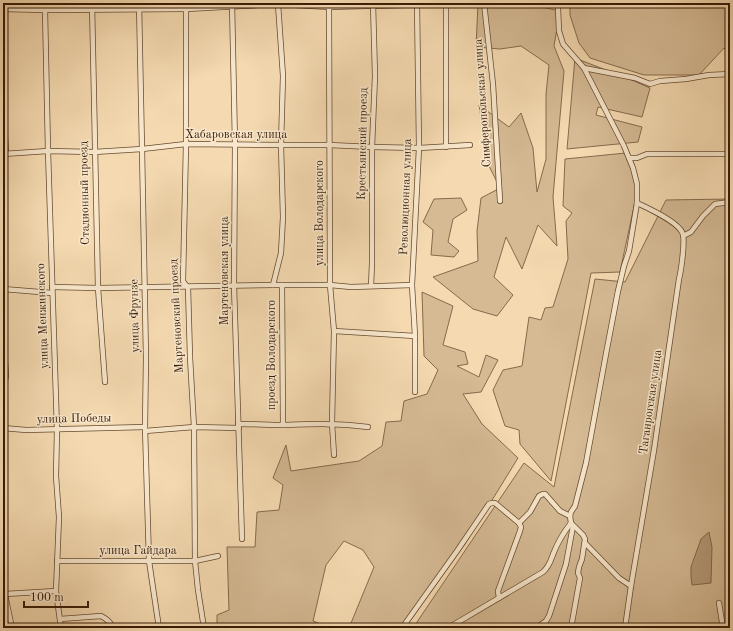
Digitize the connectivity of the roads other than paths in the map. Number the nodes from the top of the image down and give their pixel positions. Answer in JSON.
{"nodes":[{"id":1,"x":47,"y":3,"type":"edge"},
{"id":2,"x":92,"y":3,"type":"edge"},
{"id":3,"x":139,"y":3,"type":"edge"},
{"id":4,"x":446,"y":3,"type":"edge"},
{"id":5,"x":450,"y":3,"type":"edge"},
{"id":6,"x":455,"y":3,"type":"edge"},
{"id":7,"x":496,"y":3,"type":"edge"},
{"id":8,"x":557,"y":3,"type":"edge"},
{"id":9,"x":232,"y":4,"type":"edge"},
{"id":10,"x":281,"y":4,"type":"edge"},
{"id":11,"x":373,"y":4,"type":"edge"},
{"id":12,"x":417,"y":4,"type":"edge"},
{"id":13,"x":484,"y":4,"type":"edge"},
{"id":14,"x":328,"y":5,"type":"edge"},
{"id":15,"x":186,"y":6,"type":"edge"},
{"id":16,"x":3,"y":9,"type":"edge"},
{"id":17,"x":92,"y":9,"type":"junction"},
{"id":18,"x":139,"y":9,"type":"junction"},
{"id":19,"x":45,"y":10,"type":"junction"},
{"id":20,"x":584,"y":68,"type":"junction"},
{"id":21,"x":730,"y":74,"type":"edge"},
{"id":22,"x":3,"y":101,"type":"edge"},
{"id":23,"x":186,"y":144,"type":"junction"},
{"id":24,"x":235,"y":144,"type":"junction"},
{"id":25,"x":281,"y":145,"type":"junction"},
{"id":26,"x":329,"y":145,"type":"junction"},
{"id":27,"x":470,"y":145,"type":"dead end"},
{"id":28,"x":372,"y":147,"type":"junction"},
{"id":29,"x":446,"y":147,"type":"junction"},
{"id":30,"x":419,"y":148,"type":"junction"},
{"id":31,"x":142,"y":149,"type":"junction"},
{"id":32,"x":48,"y":151,"type":"junction"},
{"id":33,"x":94,"y":152,"type":"junction"},
{"id":34,"x":4,"y":154,"type":"edge"},
{"id":35,"x":730,"y":154,"type":"edge"},
{"id":36,"x":629,"y":158,"type":"junction"},
{"id":37,"x":500,"y":201,"type":"dead end"},
{"id":38,"x":730,"y":202,"type":"edge"},
{"id":39,"x":637,"y":203,"type":"junction"},
{"id":40,"x":684,"y":236,"type":"junction"},
{"id":41,"x":330,"y":284,"type":"junction"},
{"id":42,"x":234,"y":285,"type":"junction"},
{"id":43,"x":274,"y":285,"type":"junction"},
{"id":44,"x":282,"y":285,"type":"junction"},
{"id":45,"x":412,"y":285,"type":"junction"},
{"id":46,"x":371,"y":286,"type":"junction"},
{"id":47,"x":52,"y":287,"type":"junction"},
{"id":48,"x":188,"y":287,"type":"junction"},
{"id":49,"x":98,"y":288,"type":"junction"},
{"id":50,"x":144,"y":288,"type":"junction"},
{"id":51,"x":3,"y":289,"type":"edge"},
{"id":52,"x":52,"y":293,"type":"junction"},
{"id":53,"x":3,"y":328,"type":"edge"},
{"id":54,"x":334,"y":331,"type":"junction"},
{"id":55,"x":415,"y":336,"type":"junction"},
{"id":56,"x":105,"y":382,"type":"dead end"},
{"id":57,"x":3,"y":390,"type":"edge"},
{"id":58,"x":415,"y":392,"type":"dead end"},
{"id":59,"x":332,"y":423,"type":"junction"},
{"id":60,"x":282,"y":425,"type":"junction"},
{"id":61,"x":238,"y":426,"type":"junction"},
{"id":62,"x":194,"y":427,"type":"junction"},
{"id":63,"x":368,"y":427,"type":"dead end"},
{"id":64,"x":3,"y":428,"type":"edge"},
{"id":65,"x":145,"y":429,"type":"junction"},
{"id":66,"x":57,"y":430,"type":"junction"},
{"id":67,"x":334,"y":455,"type":"dead end"},
{"id":68,"x":570,"y":516,"type":"junction"},
{"id":69,"x":519,"y":523,"type":"junction"},
{"id":70,"x":572,"y":525,"type":"junction"},
{"id":71,"x":242,"y":539,"type":"dead end"},
{"id":72,"x":585,"y":543,"type":"junction"},
{"id":73,"x":218,"y":556,"type":"dead end"},
{"id":74,"x":195,"y":560,"type":"junction"},
{"id":75,"x":57,"y":561,"type":"junction"},
{"id":76,"x":149,"y":561,"type":"junction"},
{"id":77,"x":3,"y":585,"type":"edge"},
{"id":78,"x":631,"y":586,"type":"junction"},
{"id":79,"x":56,"y":591,"type":"junction"},
{"id":80,"x":5,"y":594,"type":"junction"},
{"id":81,"x":499,"y":598,"type":"junction"},
{"id":82,"x":719,"y":603,"type":"dead end"},
{"id":83,"x":60,"y":619,"type":"junction"},
{"id":84,"x":12,"y":628,"type":"edge"},
{"id":85,"x":61,"y":628,"type":"edge"},
{"id":86,"x":113,"y":628,"type":"edge"},
{"id":87,"x":159,"y":628,"type":"edge"},
{"id":88,"x":204,"y":628,"type":"edge"},
{"id":89,"x":402,"y":628,"type":"edge"},
{"id":90,"x":448,"y":628,"type":"edge"},
{"id":91,"x":536,"y":628,"type":"edge"},
{"id":92,"x":571,"y":628,"type":"edge"},
{"id":93,"x":625,"y":628,"type":"edge"},
{"id":94,"x":723,"y":628,"type":"edge"}],
"edges":[{"from":1,"to":19,"type":"street","name":"улица Менжинского"},
{"from":2,"to":17,"type":"street","name":"Стадионный проезд"},
{"from":3,"to":18,"type":"street","name":"улица Фрунзе"},
{"from":4,"to":5,"type":"street"},
{"from":4,"to":12,"type":"street"},
{"from":4,"to":29,"type":"street"},
{"from":6,"to":13,"type":"street"},
{"from":7,"to":13,"type":"street"},
{"from":8,"to":20,"type":"street"},
{"from":9,"to":10,"type":"street"},
{"from":9,"to":15,"type":"street"},
{"from":9,"to":24,"type":"street","name":"Мартеновская улица"},
{"from":10,"to":14,"type":"street"},
{"from":10,"to":25,"type":"street","name":"проезд Володарского"},
{"from":11,"to":12,"type":"street"},
{"from":11,"to":14,"type":"street"},
{"from":11,"to":28,"type":"street","name":"Крестьянский проезд"},
{"from":12,"to":30,"type":"street","name":"Революционная улица"},
{"from":13,"to":37,"type":"street","name":"Симферопольская улица"},
{"from":14,"to":26,"type":"street","name":"улица Володарского"},
{"from":15,"to":18,"type":"street"},
{"from":15,"to":23,"type":"street","name":"Мартеновский проезд"},
{"from":16,"to":19,"type":"street"},
{"from":17,"to":18,"type":"street"},
{"from":17,"to":19,"type":"street"},
{"from":17,"to":33,"type":"street","name":"Стадионный проезд"},
{"from":18,"to":31,"type":"street","name":"улица Фрунзе"},
{"from":19,"to":32,"type":"street","name":"улица Менжинского"},
{"from":20,"to":21,"type":"street"},
{"from":20,"to":36,"type":"street"},
{"from":22,"to":34,"type":"street"},
{"from":23,"to":24,"type":"street","name":"Хабаровская улица"},
{"from":23,"to":31,"type":"street","name":"Хабаровская улица"},
{"from":23,"to":48,"type":"street","name":"Мартеновский проезд"},
{"from":24,"to":25,"type":"street","name":"Хабаровская улица"},
{"from":24,"to":42,"type":"street","name":"Мартеновская улица"},
{"from":25,"to":26,"type":"street","name":"Хабаровская улица"},
{"from":25,"to":43,"type":"street","name":"проезд Володарского"},
{"from":26,"to":28,"type":"street","name":"Хабаровская улица"},
{"from":26,"to":41,"type":"street","name":"улица Володарского"},
{"from":27,"to":29,"type":"street","name":"Хабаровская улица"},
{"from":28,"to":30,"type":"street","name":"Хабаровская улица"},
{"from":28,"to":46,"type":"street","name":"Крестьянский проезд"},
{"from":29,"to":30,"type":"street","name":"Хабаровская улица"},
{"from":30,"to":45,"type":"street","name":"Революционная улица"},
{"from":31,"to":33,"type":"street","name":"Хабаровская улица"},
{"from":31,"to":50,"type":"street","name":"улица Фрунзе"},
{"from":32,"to":33,"type":"street","name":"Хабаровская улица"},
{"from":32,"to":34,"type":"street","name":"Хабаровская улица"},
{"from":32,"to":47,"type":"street","name":"улица Менжинского"},
{"from":33,"to":49,"type":"street","name":"Стадионный проезд"},
{"from":35,"to":36,"type":"street"},
{"from":36,"to":39,"type":"street"},
{"from":38,"to":40,"type":"street"},
{"from":39,"to":40,"type":"street"},
{"from":39,"to":68,"type":"street"},
{"from":40,"to":78,"type":"street","name":"Таганрогская улица"},
{"from":41,"to":44,"type":"street"},
{"from":41,"to":46,"type":"street"},
{"from":41,"to":54,"type":"street","name":"улица Володарского"},
{"from":42,"to":43,"type":"street"},
{"from":42,"to":48,"type":"street"},
{"from":42,"to":61,"type":"street","name":"Мартеновская улица"},
{"from":43,"to":44,"type":"street"},
{"from":44,"to":60,"type":"street","name":"проезд Володарского"},
{"from":45,"to":46,"type":"street"},
{"from":45,"to":55,"type":"street","name":"Революционная улица"},
{"from":47,"to":49,"type":"street"},
{"from":47,"to":52,"type":"street","name":"улица Менжинского"},
{"from":48,"to":50,"type":"street"},
{"from":48,"to":62,"type":"street","name":"Мартеновский проезд"},
{"from":49,"to":50,"type":"street"},
{"from":49,"to":56,"type":"street","name":"Стадионный проезд"},
{"from":50,"to":65,"type":"street","name":"улица Фрунзе"},
{"from":51,"to":52,"type":"street"},
{"from":52,"to":66,"type":"street","name":"улица Менжинского"},
{"from":53,"to":57,"type":"street"},
{"from":54,"to":55,"type":"street"},
{"from":54,"to":59,"type":"street","name":"улица Володарского"},
{"from":55,"to":58,"type":"street","name":"Революционная улица"},
{"from":59,"to":60,"type":"street","name":"улица Победы"},
{"from":59,"to":63,"type":"street","name":"улица Победы"},
{"from":59,"to":67,"type":"street","name":"улица Володарского"},
{"from":60,"to":61,"type":"street","name":"улица Победы"},
{"from":61,"to":62,"type":"street","name":"улица Победы"},
{"from":61,"to":71,"type":"street","name":"Мартеновская улица"},
{"from":62,"to":65,"type":"street","name":"улица Победы"},
{"from":62,"to":74,"type":"street","name":"Мартеновский проезд"},
{"from":64,"to":66,"type":"street","name":"улица Победы"},
{"from":65,"to":66,"type":"street","name":"улица Победы"},
{"from":65,"to":76,"type":"street","name":"улица Фрунзе"},
{"from":66,"to":75,"type":"street","name":"улица Менжинского"},
{"from":68,"to":69,"type":"street"},
{"from":68,"to":70,"type":"street"},
{"from":69,"to":81,"type":"street"},
{"from":69,"to":89,"type":"street"},
{"from":70,"to":72,"type":"street"},
{"from":70,"to":81,"type":"street"},
{"from":70,"to":91,"type":"street"},
{"from":72,"to":78,"type":"street"},
{"from":72,"to":92,"type":"street"},
{"from":73,"to":74,"type":"street","name":"улица Гайдара"},
{"from":74,"to":76,"type":"street","name":"улица Гайдара"},
{"from":74,"to":88,"type":"street","name":"Мартеновский проезд"},
{"from":75,"to":76,"type":"street","name":"улица Гайдара"},
{"from":75,"to":79,"type":"street","name":"улица Менжинского"},
{"from":76,"to":87,"type":"street","name":"улица Фрунзе"},
{"from":77,"to":80,"type":"street"},
{"from":78,"to":93,"type":"street","name":"Таганрогская улица"},
{"from":79,"to":80,"type":"street"},
{"from":79,"to":83,"type":"street","name":"улица Менжинского"},
{"from":80,"to":84,"type":"street"},
{"from":81,"to":90,"type":"street"},
{"from":82,"to":94,"type":"street"},
{"from":83,"to":85,"type":"street","name":"улица Менжинского"},
{"from":83,"to":86,"type":"street"}]}
